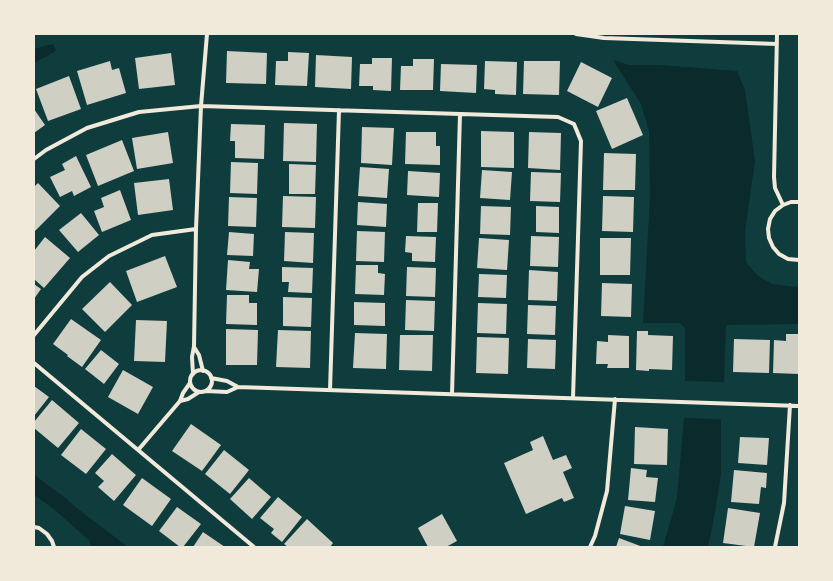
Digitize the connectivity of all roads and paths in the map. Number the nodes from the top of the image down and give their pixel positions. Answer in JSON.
{"nodes":[{"id":1,"x":207,"y":34,"type":"edge"},
{"id":2,"x":576,"y":34,"type":"edge"},
{"id":3,"x":777,"y":34,"type":"edge"},
{"id":4,"x":777,"y":44,"type":"junction"},
{"id":5,"x":201,"y":106,"type":"junction"},
{"id":6,"x":339,"y":110,"type":"junction"},
{"id":7,"x":460,"y":114,"type":"junction"},
{"id":8,"x":34,"y":159,"type":"edge"},
{"id":9,"x":799,"y":202,"type":"edge"},
{"id":10,"x":783,"y":205,"type":"junction"},
{"id":11,"x":196,"y":228,"type":"junction"},
{"id":12,"x":799,"y":260,"type":"edge"},
{"id":13,"x":34,"y":334,"type":"edge"},
{"id":14,"x":194,"y":346,"type":"junction"},
{"id":15,"x":34,"y":363,"type":"edge"},
{"id":16,"x":203,"y":371,"type":"junction"},
{"id":17,"x":193,"y":374,"type":"junction"},
{"id":18,"x":211,"y":378,"type":"junction"},
{"id":19,"x":190,"y":383,"type":"junction"},
{"id":20,"x":238,"y":388,"type":"junction"},
{"id":21,"x":330,"y":390,"type":"junction"},
{"id":22,"x":206,"y":391,"type":"junction"},
{"id":23,"x":199,"y":392,"type":"junction"},
{"id":24,"x":452,"y":394,"type":"junction"},
{"id":25,"x":573,"y":398,"type":"junction"},
{"id":26,"x":615,"y":400,"type":"junction"},
{"id":27,"x":180,"y":401,"type":"junction"},
{"id":28,"x":790,"y":406,"type":"junction"},
{"id":29,"x":799,"y":406,"type":"edge"},
{"id":30,"x":139,"y":449,"type":"junction"},
{"id":31,"x":34,"y":527,"type":"edge"},
{"id":32,"x":54,"y":547,"type":"edge"},
{"id":33,"x":254,"y":547,"type":"edge"},
{"id":34,"x":590,"y":547,"type":"edge"},
{"id":35,"x":775,"y":547,"type":"edge"}],
"edges":[{"from":1,"to":5,"type":"street"},
{"from":2,"to":4,"type":"street"},
{"from":3,"to":4,"type":"street"},
{"from":4,"to":10,"type":"street"},
{"from":5,"to":6,"type":"street"},
{"from":5,"to":8,"type":"street"},
{"from":5,"to":11,"type":"street"},
{"from":6,"to":7,"type":"street"},
{"from":6,"to":21,"type":"street"},
{"from":7,"to":24,"type":"street"},
{"from":7,"to":25,"type":"street"},
{"from":9,"to":10,"type":"street"},
{"from":10,"to":12,"type":"street"},
{"from":11,"to":13,"type":"street"},
{"from":11,"to":14,"type":"street"},
{"from":14,"to":16,"type":"street"},
{"from":14,"to":17,"type":"street"},
{"from":15,"to":30,"type":"street"},
{"from":16,"to":17,"type":"street"},
{"from":16,"to":18,"type":"street"},
{"from":17,"to":19,"type":"street"},
{"from":18,"to":20,"type":"street"},
{"from":18,"to":22,"type":"street"},
{"from":19,"to":23,"type":"street"},
{"from":19,"to":27,"type":"street"},
{"from":20,"to":21,"type":"street"},
{"from":20,"to":22,"type":"street"},
{"from":21,"to":24,"type":"street"},
{"from":22,"to":23,"type":"street"},
{"from":23,"to":27,"type":"street"},
{"from":24,"to":25,"type":"street"},
{"from":25,"to":26,"type":"street"},
{"from":26,"to":28,"type":"street"},
{"from":26,"to":34,"type":"street"},
{"from":27,"to":30,"type":"street"},
{"from":28,"to":29,"type":"street"},
{"from":28,"to":35,"type":"street"},
{"from":30,"to":33,"type":"street"},
{"from":31,"to":32,"type":"street"}]}
